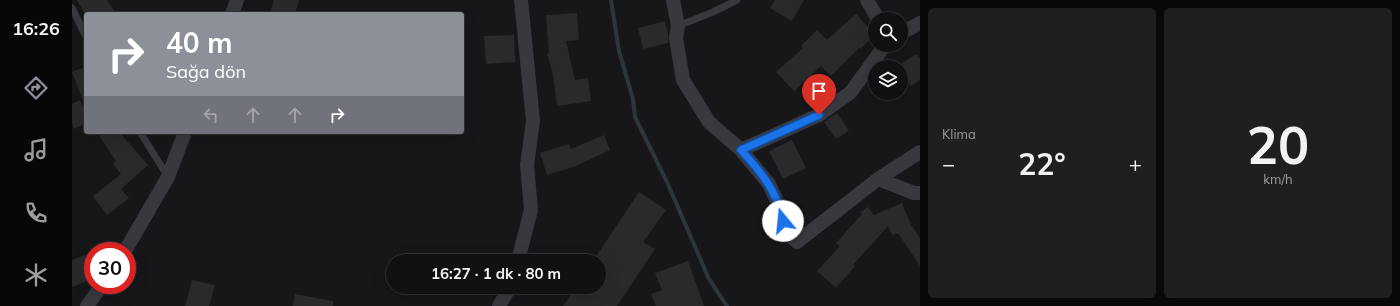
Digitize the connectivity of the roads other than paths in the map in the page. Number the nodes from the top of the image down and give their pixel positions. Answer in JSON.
{"nodes":[{"id":1,"x":237,"y":0,"type":"edge"},
{"id":2,"x":521,"y":0,"type":"edge"},
{"id":3,"x":673,"y":0,"type":"edge"},
{"id":4,"x":737,"y":0,"type":"edge"},
{"id":5,"x":867,"y":0,"type":"edge"},
{"id":6,"x":72,"y":8,"type":"edge"},
{"id":7,"x":233,"y":12,"type":"edge"},
{"id":8,"x":874,"y":12,"type":"edge"},
{"id":9,"x":920,"y":23,"type":"edge"},
{"id":10,"x":678,"y":26,"type":"junction"},
{"id":11,"x":908,"y":29,"type":"edge"},
{"id":12,"x":84,"y":33,"type":"edge"},
{"id":13,"x":880,"y":52,"type":"edge"},
{"id":14,"x":141,"y":134,"type":"edge"},
{"id":15,"x":184,"y":134,"type":"edge"},
{"id":16,"x":741,"y":150,"type":"junction"},
{"id":17,"x":920,"y":152,"type":"edge"},
{"id":18,"x":168,"y":177,"type":"junction"},
{"id":19,"x":878,"y":179,"type":"junction"},
{"id":20,"x":920,"y":193,"type":"edge"},
{"id":21,"x":130,"y":242,"type":"edge"},
{"id":22,"x":520,"y":254,"type":"edge"},
{"id":23,"x":96,"y":294,"type":"edge"},
{"id":24,"x":506,"y":294,"type":"edge"},
{"id":25,"x":87,"y":306,"type":"edge"},
{"id":26,"x":499,"y":306,"type":"edge"}],
"edges":[{"from":1,"to":7,"type":"street"},
{"from":2,"to":22,"type":"street"},
{"from":3,"to":10,"type":"street"},
{"from":4,"to":10,"type":"lane"},
{"from":5,"to":8,"type":"street"},
{"from":6,"to":12,"type":"lane"},
{"from":9,"to":11,"type":"street"},
{"from":10,"to":16,"type":"street"},
{"from":13,"to":16,"type":"street"},
{"from":14,"to":18,"type":"lane"},
{"from":15,"to":18,"type":"street"},
{"from":16,"to":19,"type":"street"},
{"from":17,"to":19,"type":"street"},
{"from":18,"to":21,"type":"street"},
{"from":19,"to":20,"type":"street"},
{"from":23,"to":25,"type":"street"},
{"from":24,"to":26,"type":"street"}]}
